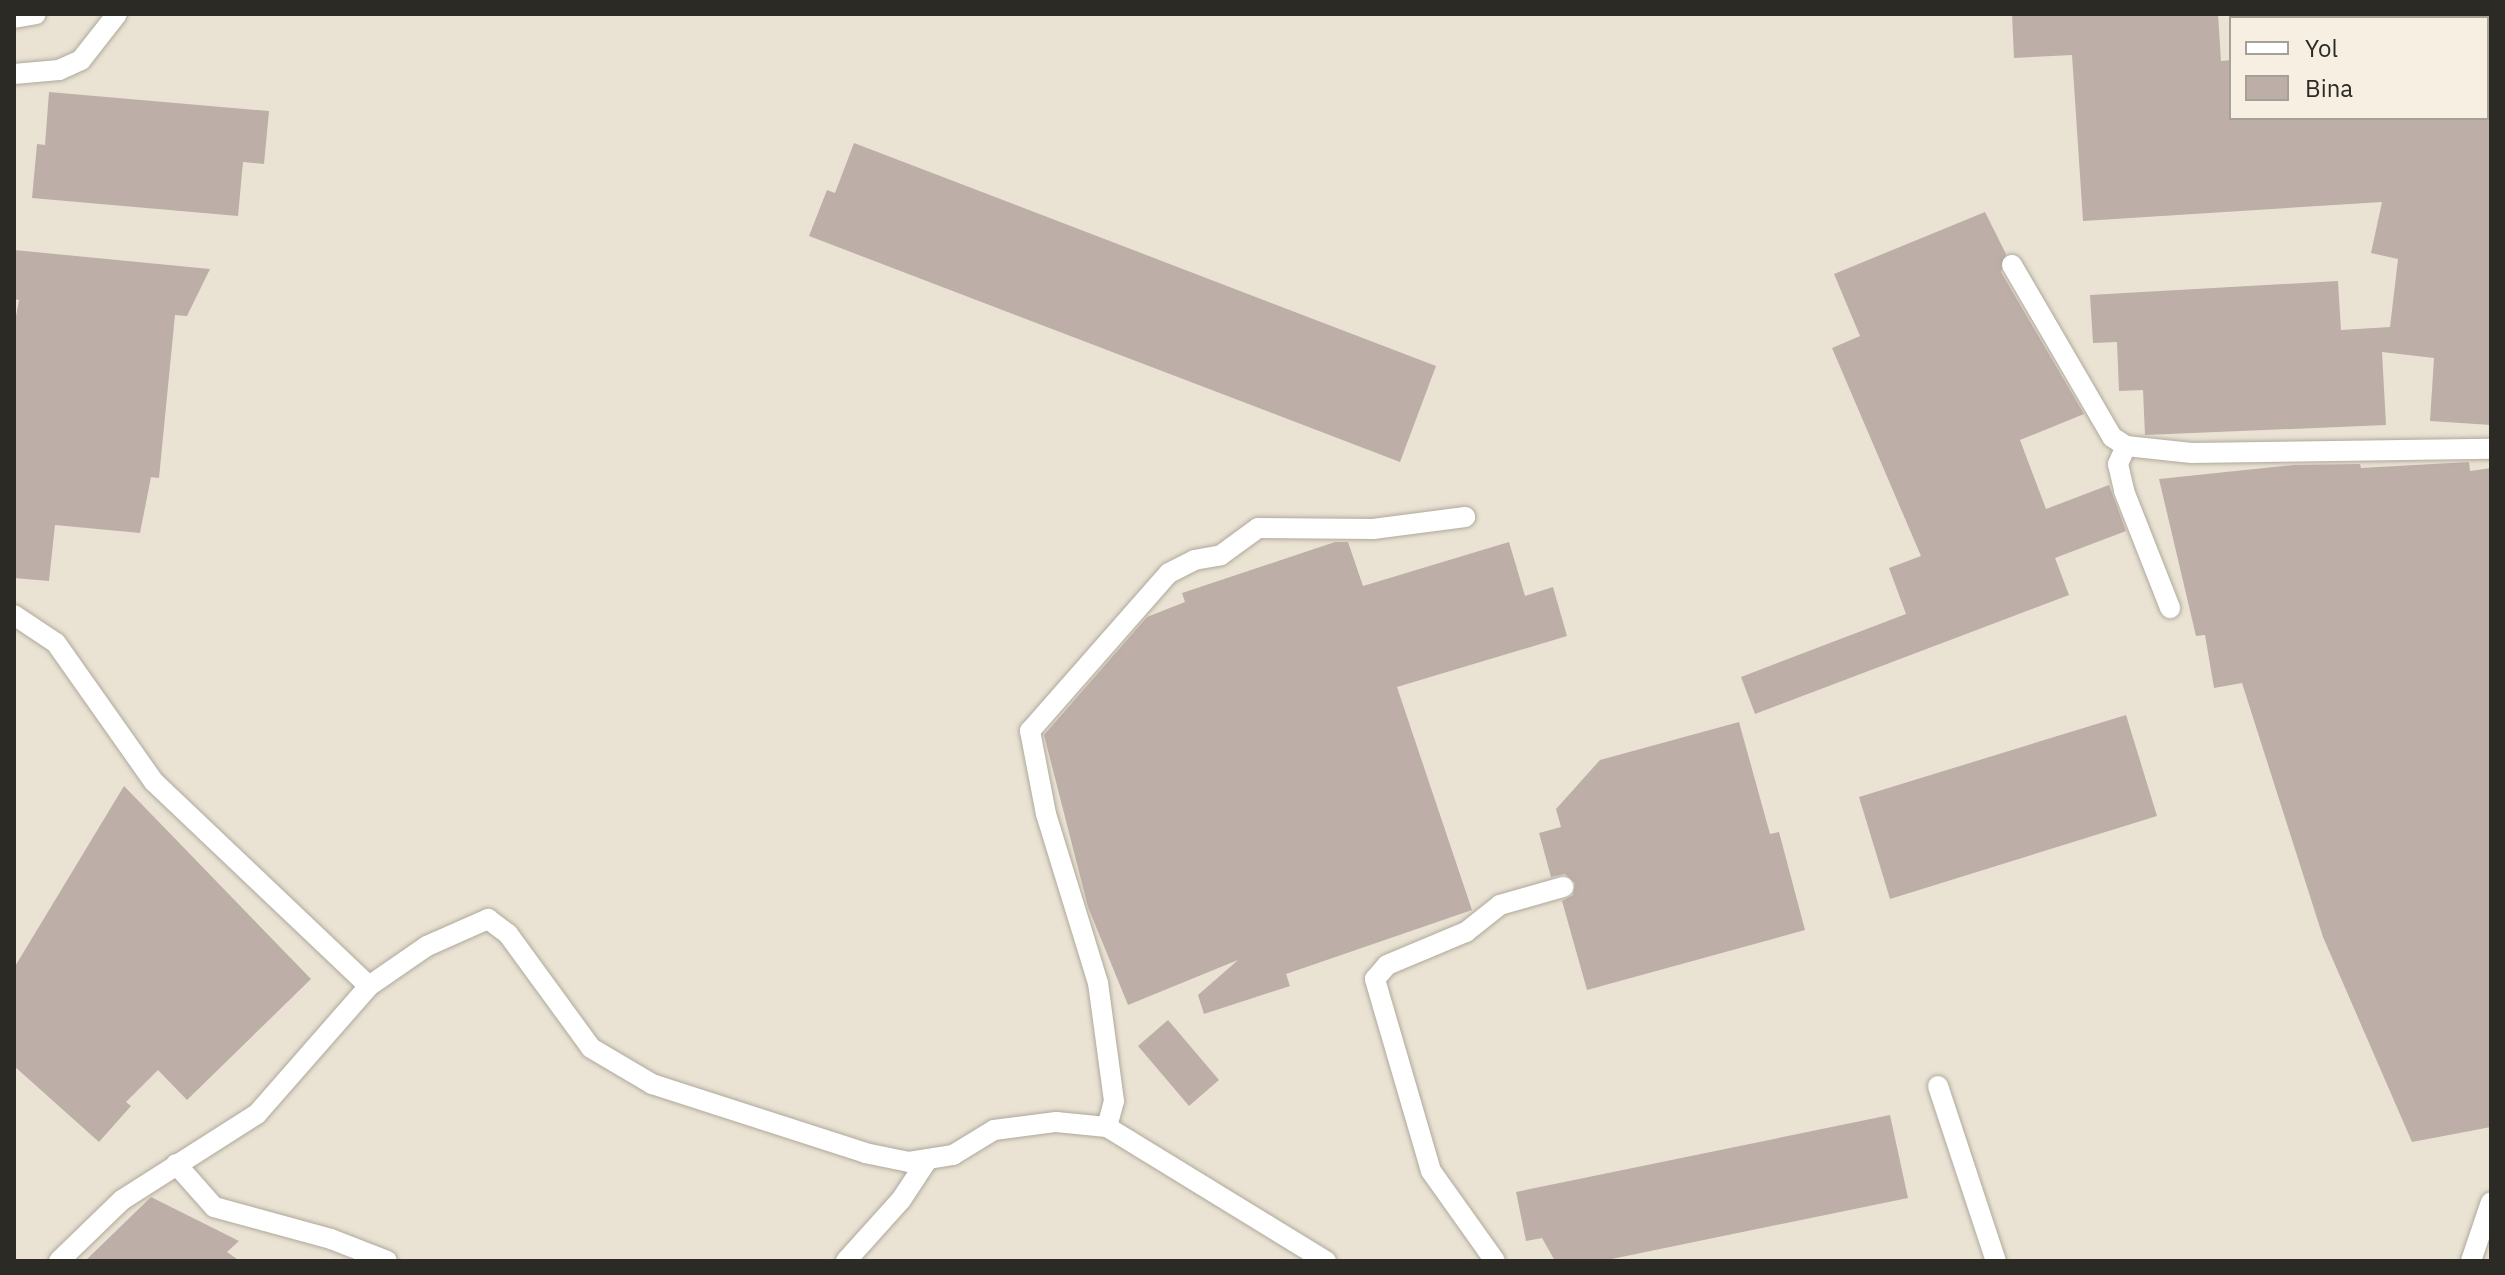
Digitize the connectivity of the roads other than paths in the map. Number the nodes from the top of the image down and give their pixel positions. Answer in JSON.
{"nodes":[{"id":1,"x":36,"y":14,"type":"edge"},
{"id":2,"x":117,"y":14,"type":"edge"},
{"id":3,"x":14,"y":18,"type":"edge"},
{"id":4,"x":14,"y":74,"type":"edge"},
{"id":5,"x":2012,"y":265,"type":"dead end"},
{"id":6,"x":2126,"y":446,"type":"junction"},
{"id":7,"x":2491,"y":449,"type":"edge"},
{"id":8,"x":1465,"y":517,"type":"dead end"},
{"id":9,"x":2170,"y":608,"type":"dead end"},
{"id":10,"x":14,"y":615,"type":"edge"},
{"id":11,"x":1563,"y":887,"type":"dead end"},
{"id":12,"x":369,"y":986,"type":"junction"},
{"id":13,"x":1938,"y":1086,"type":"dead end"},
{"id":14,"x":1107,"y":1127,"type":"junction"},
{"id":15,"x":928,"y":1159,"type":"junction"},
{"id":16,"x":176,"y":1164,"type":"junction"},
{"id":17,"x":2491,"y":1202,"type":"edge"},
{"id":18,"x":59,"y":1261,"type":"edge"},
{"id":19,"x":387,"y":1261,"type":"edge"},
{"id":20,"x":846,"y":1261,"type":"edge"},
{"id":21,"x":1326,"y":1261,"type":"edge"},
{"id":22,"x":1495,"y":1261,"type":"edge"},
{"id":23,"x":1996,"y":1261,"type":"edge"},
{"id":24,"x":2471,"y":1261,"type":"edge"}],
"edges":[{"from":1,"to":3,"type":"street"},
{"from":2,"to":4,"type":"street"},
{"from":5,"to":6,"type":"street"},
{"from":6,"to":7,"type":"street"},
{"from":6,"to":9,"type":"street"},
{"from":8,"to":14,"type":"street"},
{"from":10,"to":12,"type":"street"},
{"from":11,"to":22,"type":"street"},
{"from":12,"to":15,"type":"street"},
{"from":12,"to":16,"type":"street"},
{"from":13,"to":23,"type":"street"},
{"from":14,"to":15,"type":"street"},
{"from":14,"to":21,"type":"street"},
{"from":15,"to":20,"type":"street"},
{"from":16,"to":18,"type":"street"},
{"from":16,"to":19,"type":"street"},
{"from":17,"to":24,"type":"street"}]}
